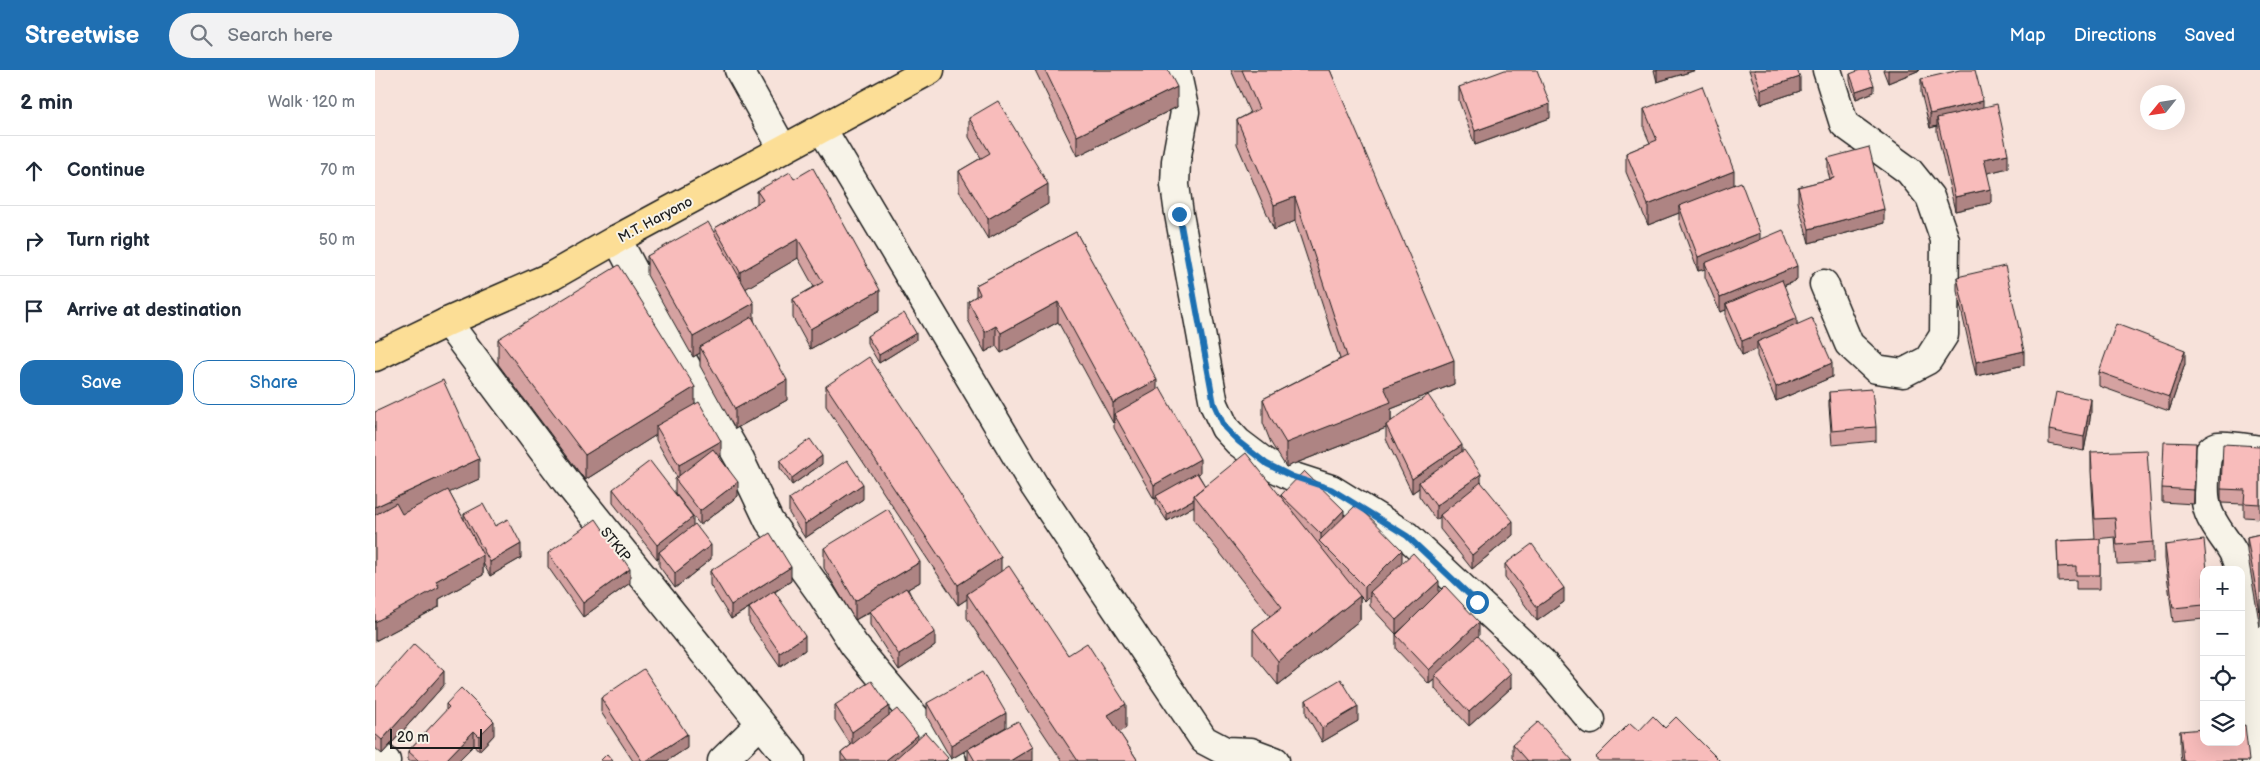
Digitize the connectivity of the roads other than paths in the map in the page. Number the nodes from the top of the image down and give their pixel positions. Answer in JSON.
{"nodes":[{"id":1,"x":739,"y":70,"type":"edge"},
{"id":2,"x":929,"y":70,"type":"edge"},
{"id":3,"x":1175,"y":70,"type":"edge"},
{"id":4,"x":1827,"y":70,"type":"edge"},
{"id":5,"x":822,"y":129,"type":"junction"},
{"id":6,"x":783,"y":149,"type":"junction"},
{"id":7,"x":617,"y":239,"type":"junction"},
{"id":8,"x":1824,"y":284,"type":"dead end"},
{"id":9,"x":447,"y":322,"type":"junction"},
{"id":10,"x":375,"y":357,"type":"edge"},
{"id":11,"x":2260,"y":450,"type":"edge"},
{"id":12,"x":2238,"y":566,"type":"edge"},
{"id":13,"x":2245,"y":608,"type":"edge"},
{"id":14,"x":1591,"y":720,"type":"dead end"},
{"id":15,"x":760,"y":724,"type":"junction"},
{"id":16,"x":375,"y":752,"type":"edge"},
{"id":17,"x":386,"y":761,"type":"edge"},
{"id":18,"x":722,"y":761,"type":"edge"},
{"id":19,"x":791,"y":761,"type":"edge"},
{"id":20,"x":952,"y":761,"type":"edge"},
{"id":21,"x":1275,"y":761,"type":"edge"},
{"id":22,"x":2256,"y":761,"type":"edge"}],
"edges":[{"from":1,"to":6,"type":"street"},
{"from":2,"to":5,"type":"highway","name":"M.T. Haryono"},
{"from":3,"to":14,"type":"street"},
{"from":4,"to":8,"type":"street"},
{"from":5,"to":6,"type":"highway","name":"M.T. Haryono"},
{"from":5,"to":21,"type":"street"},
{"from":6,"to":7,"type":"highway","name":"M.T. Haryono"},
{"from":7,"to":9,"type":"highway","name":"M.T. Haryono"},
{"from":7,"to":20,"type":"street"},
{"from":9,"to":10,"type":"highway","name":"M.T. Haryono"},
{"from":9,"to":15,"type":"street","name":"STKIP"},
{"from":11,"to":12,"type":"street"},
{"from":13,"to":22,"type":"street"},
{"from":15,"to":18,"type":"street"},
{"from":15,"to":19,"type":"street","name":"STKIP"},
{"from":16,"to":17,"type":"street"}]}
